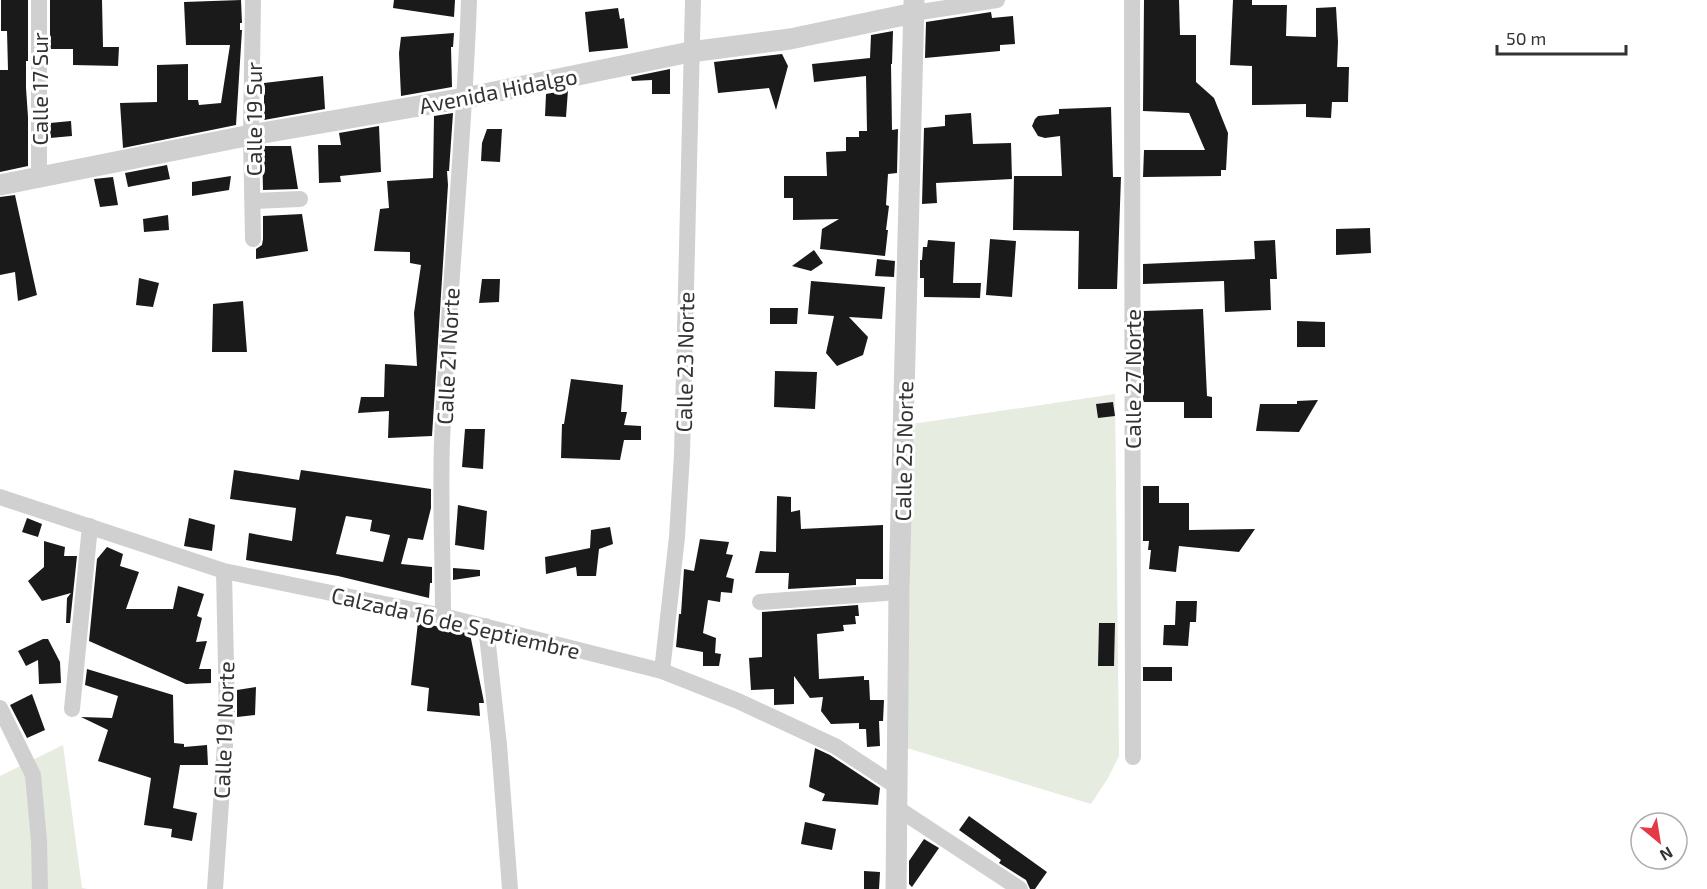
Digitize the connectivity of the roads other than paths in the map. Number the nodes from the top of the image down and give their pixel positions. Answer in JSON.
{"nodes":[{"id":1,"x":39,"y":0,"type":"edge"},
{"id":2,"x":253,"y":0,"type":"edge"},
{"id":3,"x":469,"y":0,"type":"edge"},
{"id":4,"x":693,"y":0,"type":"edge"},
{"id":5,"x":997,"y":0,"type":"edge"},
{"id":6,"x":1132,"y":0,"type":"edge"},
{"id":7,"x":914,"y":7,"type":"edge"},
{"id":8,"x":690,"y":52,"type":"junction"},
{"id":9,"x":465,"y":98,"type":"junction"},
{"id":10,"x":251,"y":135,"type":"junction"},
{"id":11,"x":39,"y":178,"type":"junction"},
{"id":12,"x":0,"y":185,"type":"edge"},
{"id":13,"x":300,"y":199,"type":"dead end"},
{"id":14,"x":253,"y":201,"type":"junction"},
{"id":15,"x":253,"y":239,"type":"dead end"},
{"id":16,"x":0,"y":497,"type":"edge"},
{"id":17,"x":90,"y":526,"type":"junction"},
{"id":18,"x":224,"y":570,"type":"junction"},
{"id":19,"x":899,"y":592,"type":"junction"},
{"id":20,"x":760,"y":602,"type":"dead end"},
{"id":21,"x":443,"y":616,"type":"junction"},
{"id":22,"x":486,"y":626,"type":"junction"},
{"id":23,"x":662,"y":671,"type":"junction"},
{"id":24,"x":0,"y":708,"type":"edge"},
{"id":25,"x":72,"y":709,"type":"dead end"},
{"id":26,"x":1133,"y":757,"type":"dead end"},
{"id":27,"x":896,"y":786,"type":"junction"},
{"id":28,"x":897,"y":808,"type":"junction"},
{"id":29,"x":40,"y":889,"type":"edge"},
{"id":30,"x":215,"y":889,"type":"edge"},
{"id":31,"x":510,"y":889,"type":"edge"},
{"id":32,"x":896,"y":889,"type":"edge"},
{"id":33,"x":1020,"y":889,"type":"edge"}],
"edges":[{"from":1,"to":11,"type":"street","name":"Calle 17 Sur"},
{"from":2,"to":10,"type":"street","name":"Calle 19 Sur"},
{"from":3,"to":9,"type":"street","name":"Calle 21 Norte"},
{"from":4,"to":8,"type":"street","name":"Calle 23 Norte"},
{"from":5,"to":7,"type":"street","name":"Avenida Hidalgo"},
{"from":6,"to":26,"type":"street","name":"Calle 27 Norte"},
{"from":7,"to":8,"type":"street","name":"Avenida Hidalgo"},
{"from":7,"to":19,"type":"street","name":"Calle 25 Norte"},
{"from":8,"to":9,"type":"street","name":"Avenida Hidalgo"},
{"from":8,"to":23,"type":"street","name":"Calle 23 Norte"},
{"from":9,"to":10,"type":"street","name":"Avenida Hidalgo"},
{"from":9,"to":21,"type":"street","name":"Calle 21 Norte"},
{"from":10,"to":11,"type":"street","name":"Avenida Hidalgo"},
{"from":10,"to":14,"type":"street","name":"Calle 19 Sur"},
{"from":11,"to":12,"type":"street","name":"Avenida Hidalgo"},
{"from":13,"to":14,"type":"street"},
{"from":14,"to":15,"type":"street","name":"Calle 19 Sur"},
{"from":16,"to":17,"type":"street","name":"Calzada 16 de Septiembre"},
{"from":17,"to":18,"type":"street","name":"Calzada 16 de Septiembre"},
{"from":17,"to":25,"type":"street"},
{"from":18,"to":21,"type":"street","name":"Calzada 16 de Septiembre"},
{"from":18,"to":30,"type":"street","name":"Calle 19 Norte"},
{"from":19,"to":20,"type":"street"},
{"from":19,"to":27,"type":"street","name":"Calle 25 Norte"},
{"from":21,"to":22,"type":"street","name":"Calzada 16 de Septiembre"},
{"from":22,"to":23,"type":"street","name":"Calzada 16 de Septiembre"},
{"from":22,"to":31,"type":"street"},
{"from":23,"to":27,"type":"street","name":"Calzada 16 de Septiembre"},
{"from":24,"to":29,"type":"street"},
{"from":27,"to":28,"type":"street","name":"Calle 25 Norte"},
{"from":28,"to":32,"type":"street","name":"Calle 25 Norte"},
{"from":28,"to":33,"type":"street"}]}
